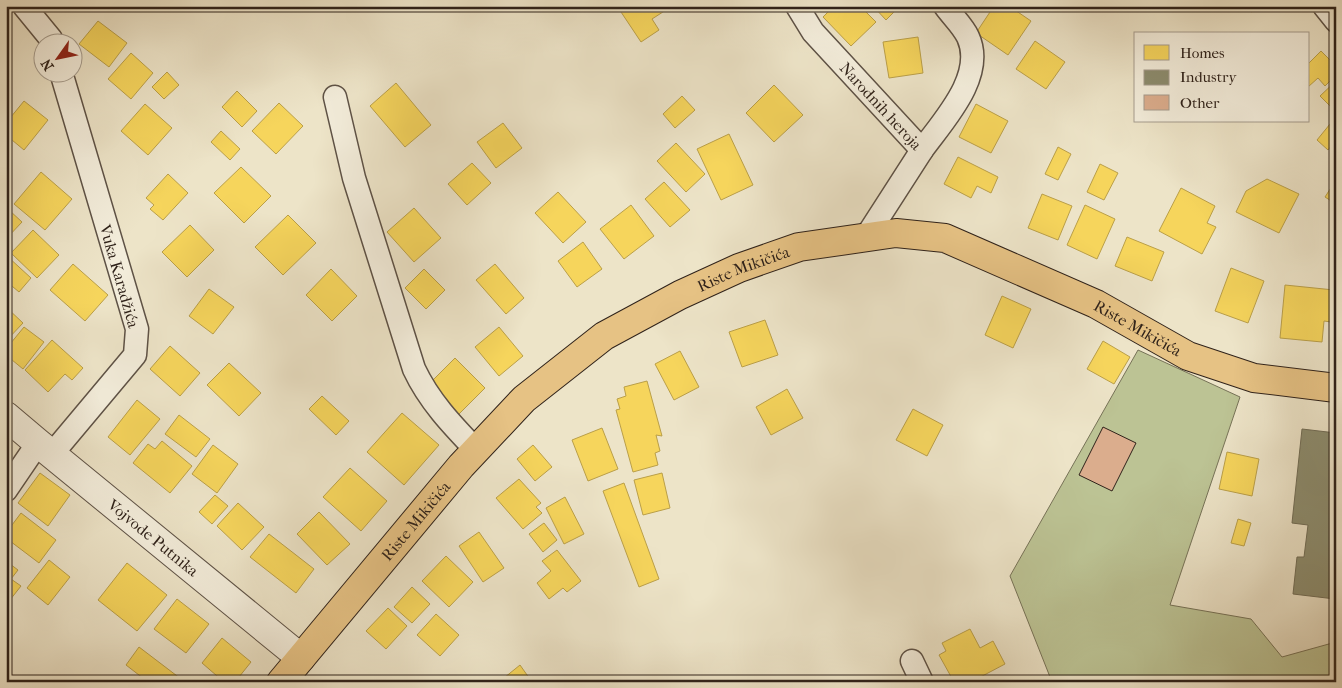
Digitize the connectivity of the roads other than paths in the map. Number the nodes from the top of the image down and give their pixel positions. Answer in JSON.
{"nodes":[{"id":1,"x":24,"y":6,"type":"edge"},
{"id":2,"x":797,"y":6,"type":"edge"},
{"id":3,"x":945,"y":6,"type":"edge"},
{"id":4,"x":1324,"y":6,"type":"edge"},
{"id":5,"x":1336,"y":21,"type":"edge"},
{"id":6,"x":45,"y":32,"type":"edge"},
{"id":7,"x":64,"y":82,"type":"edge"},
{"id":8,"x":336,"y":97,"type":"dead end"},
{"id":9,"x":922,"y":150,"type":"junction"},
{"id":10,"x":866,"y":237,"type":"junction"},
{"id":11,"x":1336,"y":388,"type":"edge"},
{"id":12,"x":6,"y":416,"type":"edge"},
{"id":13,"x":45,"y":449,"type":"junction"},
{"id":14,"x":476,"y":450,"type":"junction"},
{"id":15,"x":6,"y":490,"type":"edge"},
{"id":16,"x":301,"y":658,"type":"junction"},
{"id":17,"x":912,"y":661,"type":"dead end"},
{"id":18,"x":281,"y":682,"type":"edge"},
{"id":19,"x":922,"y":682,"type":"edge"}],
"edges":[{"from":1,"to":6,"type":"street"},
{"from":2,"to":9,"type":"street","name":"Narodnih heroja"},
{"from":3,"to":9,"type":"street"},
{"from":4,"to":5,"type":"street"},
{"from":7,"to":13,"type":"street","name":"Vuka Karadžića"},
{"from":8,"to":14,"type":"street"},
{"from":9,"to":10,"type":"street","name":"Narodnih heroja"},
{"from":10,"to":11,"type":"main road","name":"Riste Mikičića"},
{"from":10,"to":14,"type":"main road","name":"Riste Mikičića"},
{"from":12,"to":13,"type":"street","name":"Vojvode Putnika"},
{"from":13,"to":15,"type":"street","name":"Vuka Karadžića"},
{"from":13,"to":16,"type":"street","name":"Vojvode Putnika"},
{"from":14,"to":16,"type":"main road","name":"Riste Mikičića"},
{"from":16,"to":18,"type":"main road","name":"Riste Mikičića"},
{"from":17,"to":19,"type":"street"}]}
